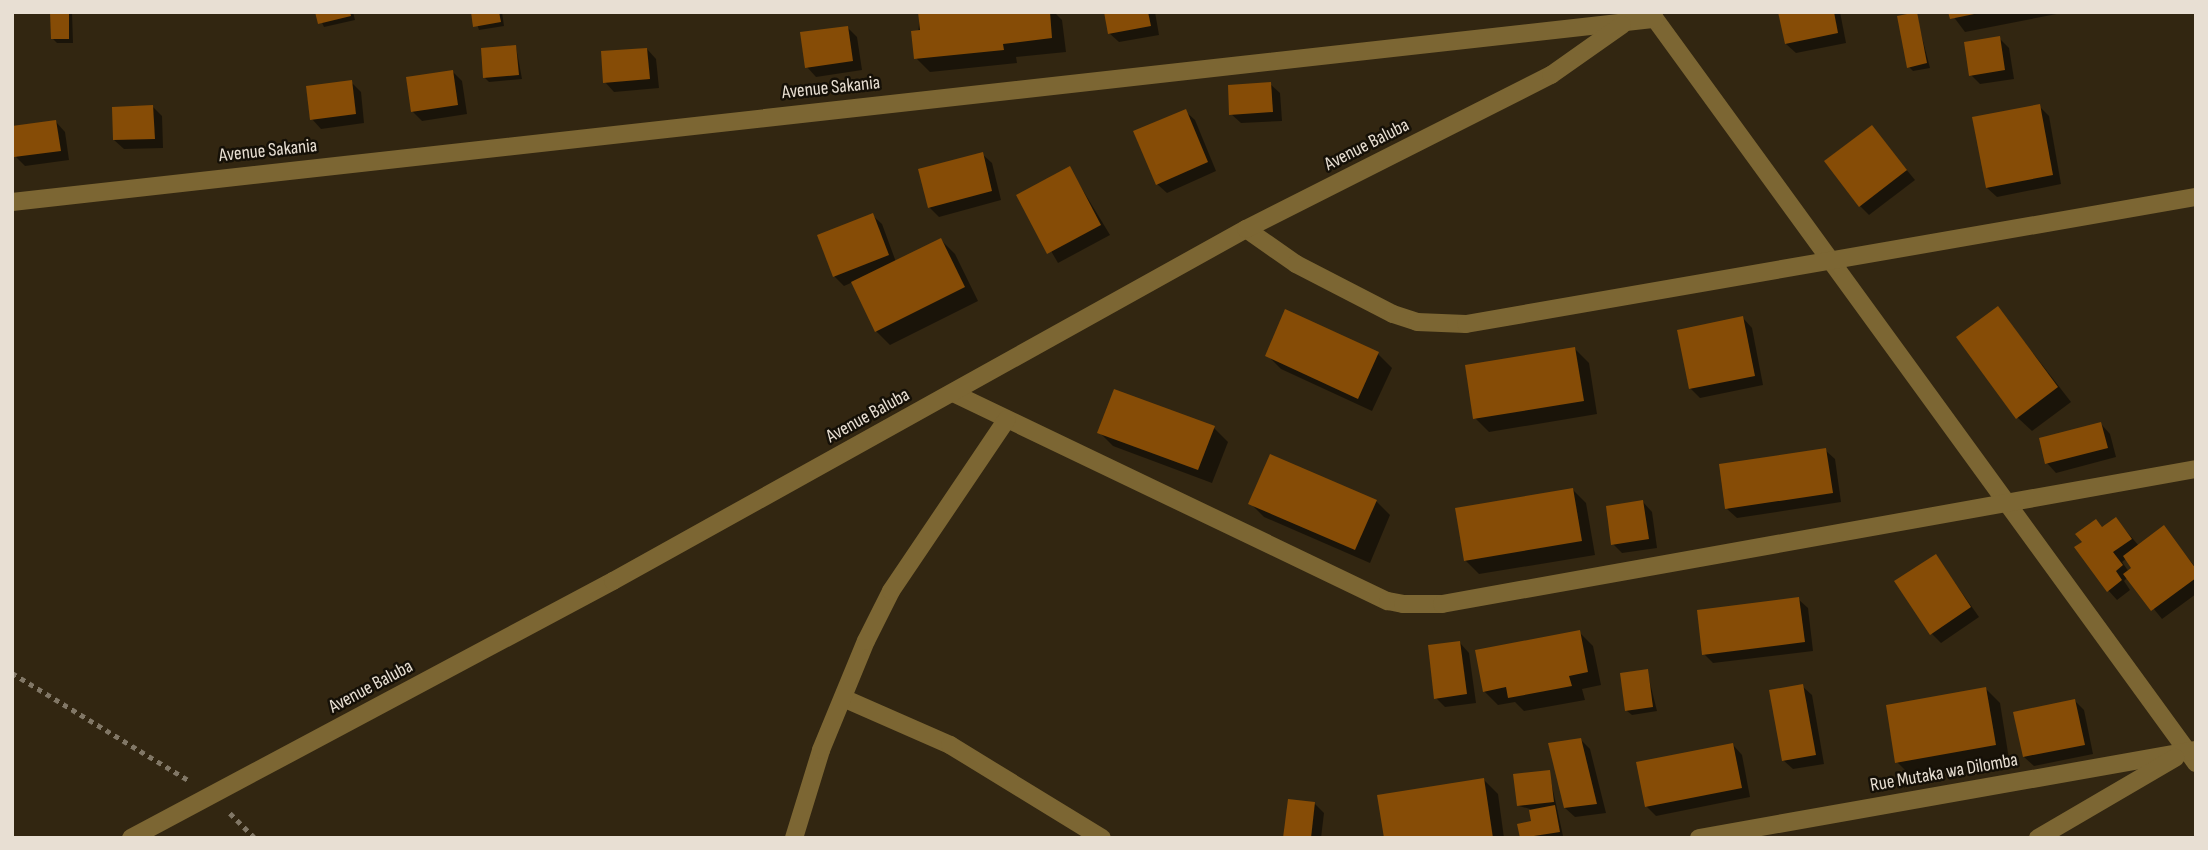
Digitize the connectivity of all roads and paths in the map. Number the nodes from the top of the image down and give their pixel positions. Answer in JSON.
{"nodes":[{"id":1,"x":1658,"y":15,"type":"edge"},
{"id":2,"x":1622,"y":25,"type":"junction"},
{"id":3,"x":2196,"y":197,"type":"edge"},
{"id":4,"x":12,"y":202,"type":"edge"},
{"id":5,"x":1246,"y":229,"type":"junction"},
{"id":6,"x":1831,"y":261,"type":"junction"},
{"id":7,"x":953,"y":393,"type":"junction"},
{"id":8,"x":1007,"y":419,"type":"junction"},
{"id":9,"x":2196,"y":469,"type":"edge"},
{"id":10,"x":2007,"y":504,"type":"junction"},
{"id":11,"x":12,"y":673,"type":"edge"},
{"id":12,"x":843,"y":698,"type":"junction"},
{"id":13,"x":2193,"y":755,"type":"edge"},
{"id":14,"x":212,"y":796,"type":"junction"},
{"id":15,"x":131,"y":838,"type":"edge"},
{"id":16,"x":255,"y":838,"type":"edge"},
{"id":17,"x":793,"y":838,"type":"edge"},
{"id":18,"x":1102,"y":838,"type":"edge"},
{"id":19,"x":1699,"y":838,"type":"edge"},
{"id":20,"x":2038,"y":838,"type":"edge"}],
"edges":[{"from":1,"to":2,"type":"street","name":"Avenue Sakania"},
{"from":1,"to":6,"type":"street"},
{"from":2,"to":4,"type":"street","name":"Avenue Sakania"},
{"from":2,"to":5,"type":"street","name":"Avenue Baluba"},
{"from":3,"to":6,"type":"street"},
{"from":5,"to":6,"type":"street"},
{"from":5,"to":7,"type":"street","name":"Avenue Baluba"},
{"from":6,"to":10,"type":"street"},
{"from":7,"to":8,"type":"street"},
{"from":7,"to":14,"type":"street","name":"Avenue Baluba"},
{"from":8,"to":10,"type":"street"},
{"from":8,"to":12,"type":"street"},
{"from":9,"to":10,"type":"street"},
{"from":10,"to":13,"type":"street"},
{"from":11,"to":14,"type":"path"},
{"from":12,"to":17,"type":"street"},
{"from":12,"to":18,"type":"street"},
{"from":13,"to":19,"type":"street","name":"Rue Mutaka wa Dilomba"},
{"from":13,"to":20,"type":"street"},
{"from":14,"to":15,"type":"street","name":"Avenue Baluba"},
{"from":14,"to":16,"type":"path"}]}
